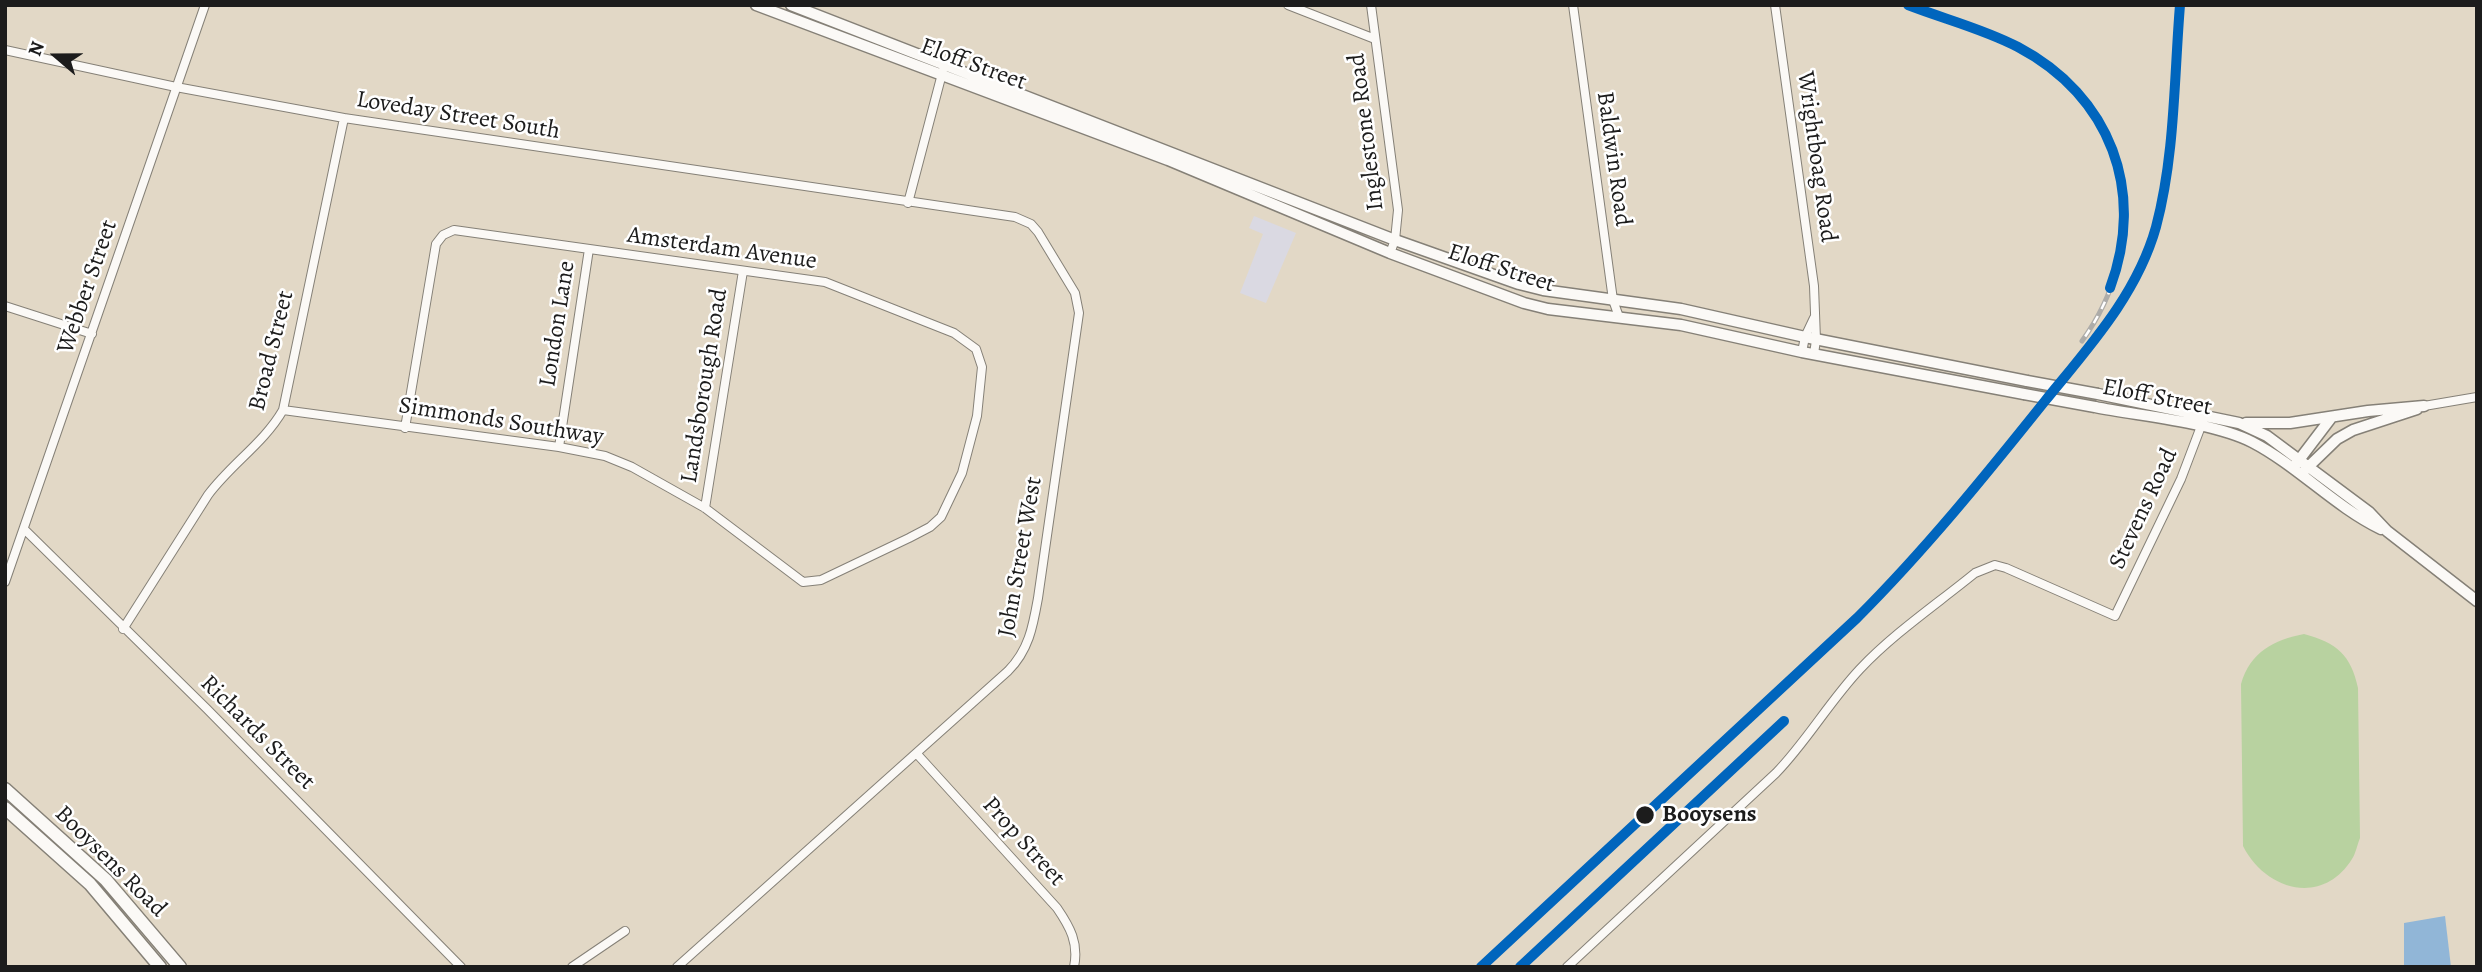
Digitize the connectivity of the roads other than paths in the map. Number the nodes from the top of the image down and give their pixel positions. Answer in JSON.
{"nodes":[{"id":1,"x":205,"y":5,"type":"edge"},
{"id":2,"x":756,"y":5,"type":"edge"},
{"id":3,"x":792,"y":5,"type":"edge"},
{"id":4,"x":1287,"y":5,"type":"edge"},
{"id":5,"x":1371,"y":5,"type":"edge"},
{"id":6,"x":1573,"y":5,"type":"edge"},
{"id":7,"x":1775,"y":5,"type":"edge"},
{"id":8,"x":813,"y":14,"type":"edge"},
{"id":9,"x":1375,"y":39,"type":"junction"},
{"id":10,"x":5,"y":50,"type":"edge"},
{"id":11,"x":943,"y":71,"type":"junction"},
{"id":12,"x":176,"y":87,"type":"junction"},
{"id":13,"x":344,"y":118,"type":"junction"},
{"id":14,"x":1258,"y":191,"type":"junction"},
{"id":15,"x":908,"y":202,"type":"junction"},
{"id":16,"x":1395,"y":240,"type":"junction"},
{"id":17,"x":589,"y":249,"type":"junction"},
{"id":18,"x":1390,"y":253,"type":"junction"},
{"id":19,"x":743,"y":271,"type":"junction"},
{"id":20,"x":1612,"y":300,"type":"junction"},
{"id":21,"x":5,"y":306,"type":"edge"},
{"id":22,"x":1619,"y":317,"type":"junction"},
{"id":23,"x":1722,"y":319,"type":"junction"},
{"id":24,"x":92,"y":334,"type":"junction"},
{"id":25,"x":1719,"y":334,"type":"junction"},
{"id":26,"x":1810,"y":339,"type":"junction"},
{"id":27,"x":1802,"y":352,"type":"junction"},
{"id":28,"x":1814,"y":354,"type":"junction"},
{"id":29,"x":1960,"y":368,"type":"junction"},
{"id":30,"x":1957,"y":381,"type":"junction"},
{"id":31,"x":2477,"y":397,"type":"edge"},
{"id":32,"x":2424,"y":407,"type":"junction"},
{"id":33,"x":283,"y":410,"type":"junction"},
{"id":34,"x":2331,"y":418,"type":"junction"},
{"id":35,"x":2203,"y":421,"type":"junction"},
{"id":36,"x":2239,"y":423,"type":"junction"},
{"id":37,"x":405,"y":428,"type":"junction"},
{"id":38,"x":559,"y":447,"type":"junction"},
{"id":39,"x":2301,"y":467,"type":"junction"},
{"id":40,"x":705,"y":508,"type":"junction"},
{"id":41,"x":24,"y":529,"type":"junction"},
{"id":42,"x":5,"y":582,"type":"edge"},
{"id":43,"x":803,"y":582,"type":"joint"},
{"id":44,"x":2477,"y":601,"type":"edge"},
{"id":45,"x":123,"y":629,"type":"junction"},
{"id":46,"x":917,"y":754,"type":"junction"},
{"id":47,"x":5,"y":789,"type":"edge"},
{"id":48,"x":5,"y":808,"type":"edge"},
{"id":49,"x":625,"y":931,"type":"dead end"},
{"id":50,"x":160,"y":967,"type":"edge"},
{"id":51,"x":180,"y":967,"type":"edge"},
{"id":52,"x":461,"y":967,"type":"edge"},
{"id":53,"x":572,"y":967,"type":"edge"},
{"id":54,"x":677,"y":967,"type":"edge"},
{"id":55,"x":1074,"y":967,"type":"edge"},
{"id":56,"x":1567,"y":967,"type":"edge"}],
"edges":[{"from":1,"to":12,"type":"street","name":"Webber Street"},
{"from":2,"to":8,"type":"street","name":"Eloff Street"},
{"from":3,"to":8,"type":"street","name":"Eloff Street"},
{"from":4,"to":9,"type":"street"},
{"from":5,"to":9,"type":"street","name":"Inglestone Road"},
{"from":6,"to":20,"type":"street","name":"Baldwin Road"},
{"from":7,"to":26,"type":"street","name":"Wrightboag Road"},
{"from":8,"to":11,"type":"street","name":"Eloff Street"},
{"from":9,"to":16,"type":"street","name":"Inglestone Road"},
{"from":10,"to":12,"type":"street","name":"Loveday Street South"},
{"from":11,"to":14,"type":"street","name":"Eloff Street"},
{"from":11,"to":15,"type":"street"},
{"from":12,"to":13,"type":"street","name":"Loveday Street South"},
{"from":12,"to":24,"type":"street","name":"Webber Street"},
{"from":13,"to":15,"type":"street","name":"Loveday Street South"},
{"from":13,"to":33,"type":"street","name":"Broad Street"},
{"from":14,"to":16,"type":"street","name":"Eloff Street"},
{"from":14,"to":18,"type":"street","name":"Eloff Street"},
{"from":15,"to":46,"type":"street","name":"John Street West"},
{"from":16,"to":18,"type":"street","name":"Inglestone Road"},
{"from":16,"to":20,"type":"street","name":"Eloff Street"},
{"from":17,"to":19,"type":"street","name":"Amsterdam Avenue"},
{"from":17,"to":37,"type":"street","name":"Amsterdam Avenue"},
{"from":17,"to":38,"type":"street","name":"London Lane"},
{"from":18,"to":22,"type":"street","name":"Eloff Street"},
{"from":19,"to":40,"type":"street","name":"Landsborough Road"},
{"from":19,"to":43,"type":"street","name":"Amsterdam Avenue"},
{"from":20,"to":22,"type":"street","name":"Baldwin Road"},
{"from":20,"to":23,"type":"street","name":"Eloff Street"},
{"from":21,"to":24,"type":"street"},
{"from":22,"to":25,"type":"street","name":"Eloff Street"},
{"from":23,"to":25,"type":"street"},
{"from":23,"to":26,"type":"street","name":"Eloff Street"},
{"from":24,"to":41,"type":"street","name":"Webber Street"},
{"from":25,"to":27,"type":"street","name":"Eloff Street"},
{"from":26,"to":27,"type":"street","name":"Wrightboag Road"},
{"from":26,"to":28,"type":"street","name":"Wrightboag Road"},
{"from":26,"to":29,"type":"street","name":"Eloff Street"},
{"from":27,"to":28,"type":"street","name":"Eloff Street"},
{"from":28,"to":30,"type":"street","name":"Eloff Street"},
{"from":29,"to":30,"type":"street"},
{"from":29,"to":35,"type":"street","name":"Eloff Street","bridge":true},
{"from":30,"to":35,"type":"street","name":"Eloff Street","bridge":true},
{"from":31,"to":32,"type":"street"},
{"from":32,"to":34,"type":"street"},
{"from":32,"to":39,"type":"street"},
{"from":33,"to":37,"type":"street","name":"Simmonds Southway"},
{"from":33,"to":45,"type":"street","name":"Broad Street"},
{"from":34,"to":36,"type":"street"},
{"from":34,"to":39,"type":"street"},
{"from":35,"to":36,"type":"street","name":"Eloff Street"},
{"from":35,"to":39,"type":"street","name":"Eloff Street"},
{"from":35,"to":56,"type":"street","name":"Stevens Road"},
{"from":36,"to":39,"type":"street","name":"Eloff Street"},
{"from":37,"to":38,"type":"street","name":"Simmonds Southway"},
{"from":38,"to":40,"type":"street","name":"Simmonds Southway"},
{"from":39,"to":44,"type":"street"},
{"from":40,"to":43,"type":"street","name":"Simmonds Southway"},
{"from":41,"to":42,"type":"street","name":"Webber Street"},
{"from":41,"to":45,"type":"street","name":"Richards Street"},
{"from":45,"to":52,"type":"street","name":"Richards Street"},
{"from":46,"to":54,"type":"street","name":"John Street West"},
{"from":46,"to":55,"type":"street","name":"Prop Street"},
{"from":47,"to":51,"type":"main road","name":"Booysens Road"},
{"from":48,"to":50,"type":"main road","name":"Booysens Road"},
{"from":49,"to":53,"type":"street"}]}
